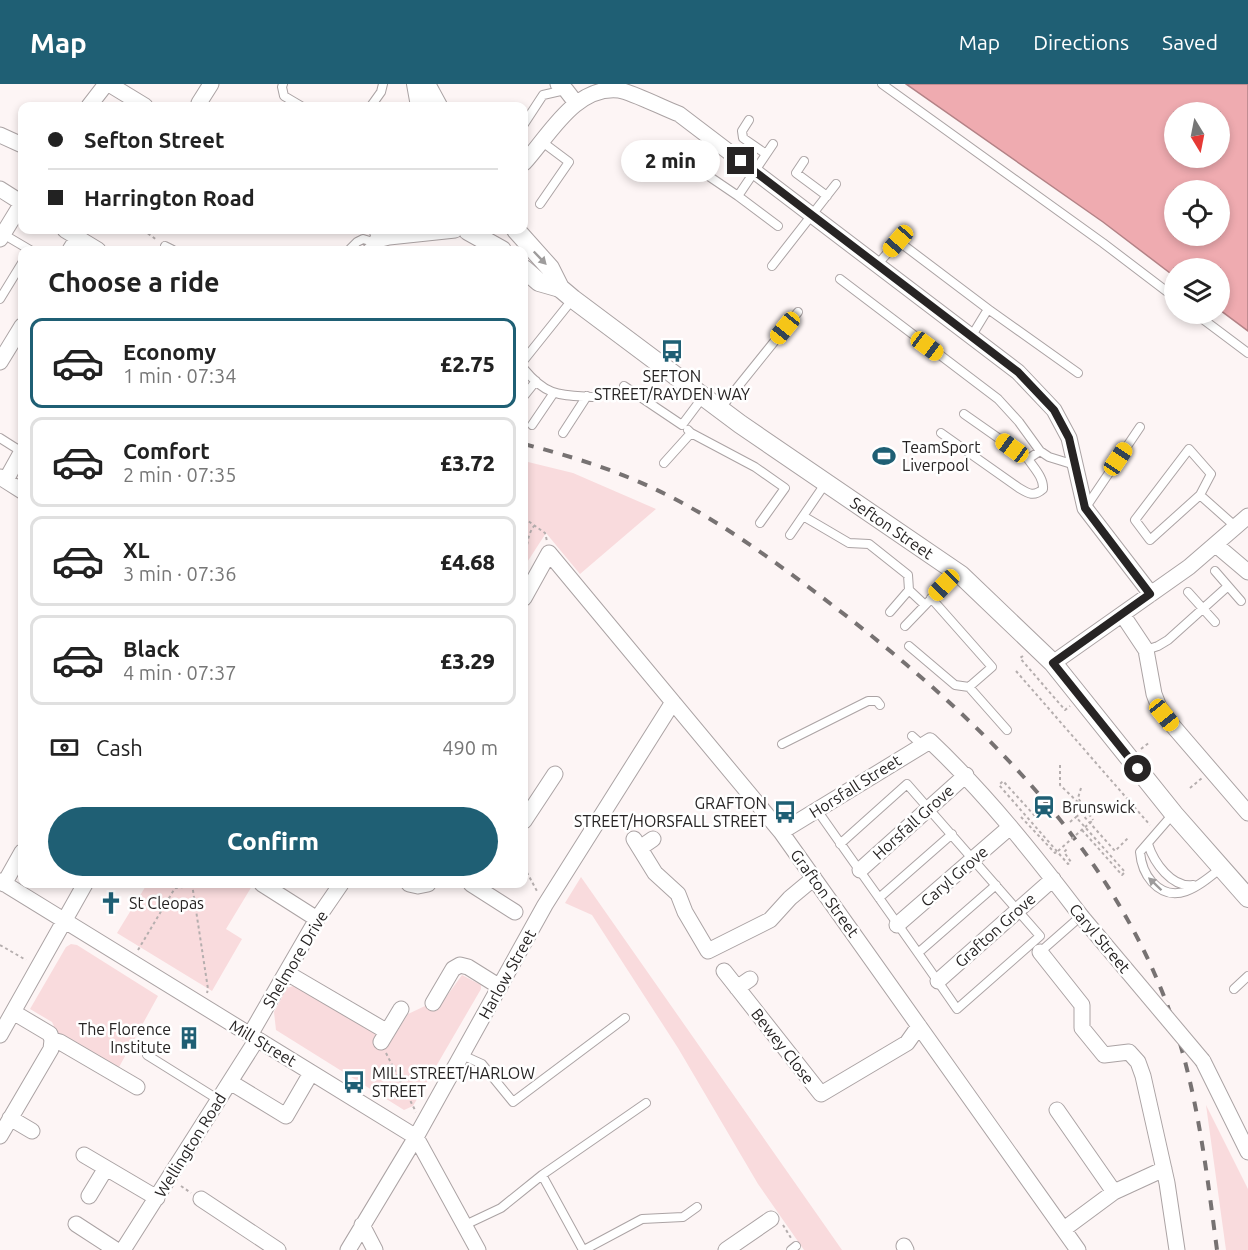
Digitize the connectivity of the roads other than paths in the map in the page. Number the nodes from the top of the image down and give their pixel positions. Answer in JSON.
{"nodes":[{"id":1,"x":107,"y":84,"type":"edge"},
{"id":2,"x":211,"y":84,"type":"edge"},
{"id":3,"x":283,"y":84,"type":"edge"},
{"id":4,"x":383,"y":84,"type":"edge"},
{"id":5,"x":416,"y":84,"type":"edge"},
{"id":6,"x":426,"y":84,"type":"edge"},
{"id":7,"x":882,"y":84,"type":"edge"},
{"id":8,"x":562,"y":87,"type":"edge"},
{"id":9,"x":625,"y":88,"type":"edge"},
{"id":10,"x":92,"y":102,"type":"edge"},
{"id":11,"x":138,"y":102,"type":"edge"},
{"id":12,"x":199,"y":102,"type":"dead end"},
{"id":13,"x":294,"y":102,"type":"edge"},
{"id":14,"x":374,"y":102,"type":"edge"},
{"id":15,"x":419,"y":102,"type":"edge"},
{"id":16,"x":436,"y":102,"type":"edge"},
{"id":17,"x":576,"y":103,"type":"junction"},
{"id":18,"x":528,"y":118,"type":"edge"},
{"id":19,"x":749,"y":120,"type":"dead end"},
{"id":20,"x":0,"y":135,"type":"edge"},
{"id":21,"x":541,"y":141,"type":"junction"},
{"id":22,"x":18,"y":143,"type":"edge"},
{"id":23,"x":773,"y":144,"type":"dead end"},
{"id":24,"x":766,"y":154,"type":"junction"},
{"id":25,"x":528,"y":156,"type":"edge"},
{"id":26,"x":682,"y":158,"type":"dead end"},
{"id":27,"x":804,"y":161,"type":"dead end"},
{"id":28,"x":755,"y":172,"type":"junction"},
{"id":29,"x":836,"y":184,"type":"dead end"},
{"id":30,"x":0,"y":189,"type":"edge"},
{"id":31,"x":738,"y":196,"type":"junction"},
{"id":32,"x":827,"y":196,"type":"junction"},
{"id":33,"x":18,"y":200,"type":"edge"},
{"id":34,"x":540,"y":204,"type":"dead end"},
{"id":35,"x":18,"y":209,"type":"edge"},
{"id":36,"x":811,"y":215,"type":"junction"},
{"id":37,"x":777,"y":226,"type":"dead end"},
{"id":38,"x":422,"y":234,"type":"edge"},
{"id":39,"x":471,"y":234,"type":"edge"},
{"id":40,"x":520,"y":234,"type":"edge"},
{"id":41,"x":1,"y":235,"type":"edge"},
{"id":42,"x":380,"y":238,"type":"edge"},
{"id":43,"x":71,"y":239,"type":"edge"},
{"id":44,"x":22,"y":246,"type":"edge"},
{"id":45,"x":88,"y":246,"type":"edge"},
{"id":46,"x":353,"y":246,"type":"edge"},
{"id":47,"x":493,"y":246,"type":"edge"},
{"id":48,"x":877,"y":265,"type":"junction"},
{"id":49,"x":772,"y":266,"type":"dead end"},
{"id":50,"x":18,"y":270,"type":"edge"},
{"id":51,"x":528,"y":272,"type":"edge"},
{"id":52,"x":840,"y":279,"type":"dead end"},
{"id":53,"x":1164,"y":289,"type":"edge"},
{"id":54,"x":567,"y":293,"type":"junction"},
{"id":55,"x":0,"y":299,"type":"edge"},
{"id":56,"x":988,"y":309,"type":"junction"},
{"id":57,"x":798,"y":312,"type":"dead end"},
{"id":58,"x":1209,"y":324,"type":"edge"},
{"id":59,"x":18,"y":333,"type":"edge"},
{"id":60,"x":971,"y":337,"type":"junction"},
{"id":61,"x":1248,"y":353,"type":"edge"},
{"id":62,"x":528,"y":354,"type":"edge"},
{"id":63,"x":0,"y":362,"type":"edge"},
{"id":64,"x":528,"y":373,"type":"edge"},
{"id":65,"x":1078,"y":373,"type":"dead end"},
{"id":66,"x":536,"y":381,"type":"junction"},
{"id":67,"x":624,"y":386,"type":"dead end"},
{"id":68,"x":528,"y":391,"type":"edge"},
{"id":69,"x":554,"y":394,"type":"junction"},
{"id":70,"x":704,"y":396,"type":"junction"},
{"id":71,"x":720,"y":409,"type":"junction"},
{"id":72,"x":964,"y":414,"type":"dead end"},
{"id":73,"x":532,"y":425,"type":"dead end"},
{"id":74,"x":682,"y":425,"type":"junction"},
{"id":75,"x":1140,"y":427,"type":"dead end"},
{"id":76,"x":563,"y":433,"type":"dead end"},
{"id":77,"x":691,"y":433,"type":"junction"},
{"id":78,"x":941,"y":433,"type":"dead end"},
{"id":79,"x":0,"y":438,"type":"edge"},
{"id":80,"x":18,"y":449,"type":"edge"},
{"id":81,"x":1040,"y":451,"type":"junction"},
{"id":82,"x":18,"y":458,"type":"edge"},
{"id":83,"x":1028,"y":459,"type":"junction"},
{"id":84,"x":664,"y":463,"type":"dead end"},
{"id":85,"x":1075,"y":465,"type":"junction"},
{"id":86,"x":3,"y":479,"type":"edge"},
{"id":87,"x":825,"y":482,"type":"junction"},
{"id":88,"x":18,"y":488,"type":"edge"},
{"id":89,"x":1200,"y":495,"type":"junction"},
{"id":90,"x":1085,"y":508,"type":"junction"},
{"id":91,"x":803,"y":516,"type":"junction"},
{"id":92,"x":1248,"y":516,"type":"edge"},
{"id":93,"x":760,"y":523,"type":"dead end"},
{"id":94,"x":1236,"y":527,"type":"junction"},
{"id":95,"x":790,"y":535,"type":"dead end"},
{"id":96,"x":1216,"y":545,"type":"junction"},
{"id":97,"x":957,"y":572,"type":"junction"},
{"id":98,"x":1215,"y":572,"type":"dead end"},
{"id":99,"x":1248,"y":572,"type":"edge"},
{"id":100,"x":1227,"y":587,"type":"junction"},
{"id":101,"x":909,"y":590,"type":"junction"},
{"id":102,"x":528,"y":591,"type":"edge"},
{"id":103,"x":1188,"y":592,"type":"dead end"},
{"id":104,"x":1150,"y":594,"type":"junction"},
{"id":105,"x":932,"y":598,"type":"junction"},
{"id":106,"x":1241,"y":601,"type":"dead end"},
{"id":107,"x":925,"y":605,"type":"junction"},
{"id":108,"x":1202,"y":608,"type":"junction"},
{"id":109,"x":890,"y":612,"type":"dead end"},
{"id":110,"x":1122,"y":614,"type":"junction"},
{"id":111,"x":1215,"y":622,"type":"dead end"},
{"id":112,"x":905,"y":626,"type":"dead end"},
{"id":113,"x":909,"y":646,"type":"dead end"},
{"id":114,"x":1146,"y":650,"type":"junction"},
{"id":115,"x":1053,"y":663,"type":"junction"},
{"id":116,"x":969,"y":687,"type":"junction"},
{"id":117,"x":673,"y":702,"type":"junction"},
{"id":118,"x":880,"y":705,"type":"dead end"},
{"id":119,"x":1007,"y":730,"type":"dead end"},
{"id":120,"x":921,"y":741,"type":"joint"},
{"id":121,"x":782,"y":744,"type":"dead end"},
{"id":122,"x":555,"y":774,"type":"dead end"},
{"id":123,"x":966,"y":775,"type":"junction"},
{"id":124,"x":928,"y":808,"type":"junction"},
{"id":125,"x":817,"y":810,"type":"junction"},
{"id":126,"x":1248,"y":813,"type":"edge"},
{"id":127,"x":1174,"y":814,"type":"junction"},
{"id":128,"x":528,"y":815,"type":"edge"},
{"id":129,"x":1010,"y":827,"type":"junction"},
{"id":130,"x":781,"y":832,"type":"junction"},
{"id":131,"x":952,"y":834,"type":"junction"},
{"id":132,"x":653,"y":839,"type":"dead end"},
{"id":133,"x":840,"y":844,"type":"junction"},
{"id":134,"x":1148,"y":844,"type":"junction"},
{"id":135,"x":18,"y":858,"type":"edge"},
{"id":136,"x":974,"y":859,"type":"junction"},
{"id":137,"x":1222,"y":867,"type":"junction"},
{"id":138,"x":860,"y":870,"type":"junction"},
{"id":139,"x":814,"y":878,"type":"junction"},
{"id":140,"x":1053,"y":879,"type":"junction"},
{"id":141,"x":2,"y":882,"type":"edge"},
{"id":142,"x":996,"y":885,"type":"junction"},
{"id":143,"x":1201,"y":885,"type":"junction"},
{"id":144,"x":83,"y":888,"type":"edge"},
{"id":145,"x":268,"y":888,"type":"edge"},
{"id":146,"x":338,"y":888,"type":"edge"},
{"id":147,"x":477,"y":888,"type":"edge"},
{"id":148,"x":879,"y":898,"type":"junction"},
{"id":149,"x":1248,"y":898,"type":"edge"},
{"id":150,"x":1018,"y":910,"type":"junction"},
{"id":151,"x":515,"y":912,"type":"dead end"},
{"id":152,"x":1081,"y":916,"type":"junction"},
{"id":153,"x":317,"y":919,"type":"junction"},
{"id":154,"x":65,"y":920,"type":"junction"},
{"id":155,"x":897,"y":925,"type":"junction"},
{"id":156,"x":1040,"y":952,"type":"joint"},
{"id":157,"x":918,"y":953,"type":"junction"},
{"id":158,"x":724,"y":971,"type":"dead end"},
{"id":159,"x":287,"y":973,"type":"junction"},
{"id":160,"x":1248,"y":976,"type":"edge"},
{"id":161,"x":938,"y":981,"type":"junction"},
{"id":162,"x":500,"y":987,"type":"junction"},
{"id":163,"x":1234,"y":988,"type":"dead end"},
{"id":164,"x":433,"y":1003,"type":"dead end"},
{"id":165,"x":402,"y":1009,"type":"dead end"},
{"id":166,"x":13,"y":1012,"type":"junction"},
{"id":167,"x":625,"y":1018,"type":"dead end"},
{"id":168,"x":919,"y":1026,"type":"junction"},
{"id":169,"x":0,"y":1035,"type":"edge"},
{"id":170,"x":253,"y":1037,"type":"junction"},
{"id":171,"x":52,"y":1040,"type":"junction"},
{"id":172,"x":147,"y":1055,"type":"dead end"},
{"id":173,"x":462,"y":1055,"type":"junction"},
{"id":174,"x":311,"y":1073,"type":"junction"},
{"id":175,"x":230,"y":1082,"type":"junction"},
{"id":176,"x":137,"y":1087,"type":"dead end"},
{"id":177,"x":219,"y":1100,"type":"junction"},
{"id":178,"x":646,"y":1103,"type":"dead end"},
{"id":179,"x":1057,"y":1110,"type":"dead end"},
{"id":180,"x":10,"y":1118,"type":"junction"},
{"id":181,"x":32,"y":1131,"type":"dead end"},
{"id":182,"x":419,"y":1131,"type":"junction"},
{"id":183,"x":0,"y":1136,"type":"edge"},
{"id":184,"x":1248,"y":1152,"type":"edge"},
{"id":185,"x":84,"y":1155,"type":"dead end"},
{"id":186,"x":106,"y":1168,"type":"junction"},
{"id":187,"x":1164,"y":1168,"type":"junction"},
{"id":188,"x":542,"y":1175,"type":"junction"},
{"id":189,"x":1114,"y":1192,"type":"junction"},
{"id":190,"x":89,"y":1196,"type":"dead end"},
{"id":191,"x":157,"y":1198,"type":"junction"},
{"id":192,"x":201,"y":1199,"type":"road end"},
{"id":193,"x":697,"y":1207,"type":"dead end"},
{"id":194,"x":771,"y":1219,"type":"road end"},
{"id":195,"x":76,"y":1224,"type":"dead end"},
{"id":196,"x":362,"y":1225,"type":"junction"},
{"id":197,"x":465,"y":1225,"type":"junction"},
{"id":198,"x":1064,"y":1229,"type":"junction"},
{"id":199,"x":116,"y":1250,"type":"edge"},
{"id":200,"x":123,"y":1250,"type":"edge"},
{"id":201,"x":278,"y":1250,"type":"edge"},
{"id":202,"x":348,"y":1250,"type":"edge"},
{"id":203,"x":375,"y":1250,"type":"edge"},
{"id":204,"x":478,"y":1250,"type":"edge"},
{"id":205,"x":584,"y":1250,"type":"edge"},
{"id":206,"x":726,"y":1250,"type":"edge"},
{"id":207,"x":1078,"y":1250,"type":"edge"},
{"id":208,"x":1177,"y":1250,"type":"edge"}],
"edges":[{"from":1,"to":10,"type":"street"},
{"from":1,"to":11,"type":"street"},
{"from":2,"to":12,"type":"street"},
{"from":3,"to":13,"type":"lane"},
{"from":4,"to":14,"type":"lane"},
{"from":5,"to":15,"type":"street"},
{"from":6,"to":16,"type":"street"},
{"from":7,"to":53,"type":"lane"},
{"from":8,"to":17,"type":"street"},
{"from":8,"to":18,"type":"lane"},
{"from":9,"to":17,"type":"street"},
{"from":9,"to":28,"type":"street"},
{"from":17,"to":21,"type":"street"},
{"from":19,"to":24,"type":"lane"},
{"from":20,"to":22,"type":"street"},
{"from":21,"to":25,"type":"street"},
{"from":21,"to":34,"type":"lane"},
{"from":23,"to":24,"type":"lane"},
{"from":24,"to":28,"type":"lane"},
{"from":26,"to":31,"type":"lane"},
{"from":27,"to":32,"type":"lane"},
{"from":28,"to":31,"type":"lane"},
{"from":28,"to":36,"type":"street"},
{"from":29,"to":32,"type":"lane"},
{"from":30,"to":33,"type":"street"},
{"from":31,"to":37,"type":"lane"},
{"from":32,"to":36,"type":"lane"},
{"from":35,"to":41,"type":"street"},
{"from":36,"to":48,"type":"street"},
{"from":36,"to":49,"type":"lane"},
{"from":38,"to":42,"type":"street"},
{"from":39,"to":47,"type":"street"},
{"from":40,"to":54,"type":"street","name":"Sefton Street","one_way":true},
{"from":41,"to":44,"type":"lane"},
{"from":42,"to":46,"type":"lane"},
{"from":43,"to":45,"type":"street"},
{"from":48,"to":56,"type":"lane"},
{"from":48,"to":60,"type":"street"},
{"from":50,"to":55,"type":"lane"},
{"from":51,"to":54,"type":"street","name":"Sefton Street"},
{"from":52,"to":81,"type":"lane"},
{"from":54,"to":62,"type":"lane"},
{"from":54,"to":70,"type":"street","name":"Sefton Street"},
{"from":56,"to":60,"type":"lane"},
{"from":56,"to":65,"type":"lane"},
{"from":57,"to":71,"type":"lane"},
{"from":58,"to":61,"type":"lane"},
{"from":59,"to":63,"type":"street"},
{"from":60,"to":85,"type":"street"},
{"from":64,"to":66,"type":"lane"},
{"from":66,"to":68,"type":"lane"},
{"from":66,"to":69,"type":"lane"},
{"from":67,"to":74,"type":"lane"},
{"from":69,"to":73,"type":"lane"},
{"from":69,"to":76,"type":"lane"},
{"from":70,"to":71,"type":"street","name":"Sefton Street"},
{"from":70,"to":74,"type":"lane"},
{"from":71,"to":87,"type":"street","name":"Sefton Street"},
{"from":72,"to":83,"type":"lane"},
{"from":74,"to":77,"type":"lane"},
{"from":75,"to":90,"type":"lane"},
{"from":77,"to":84,"type":"lane"},
{"from":77,"to":93,"type":"lane"},
{"from":78,"to":83,"type":"lane"},
{"from":79,"to":80,"type":"lane"},
{"from":81,"to":83,"type":"lane"},
{"from":81,"to":85,"type":"lane"},
{"from":82,"to":86,"type":"street"},
{"from":85,"to":90,"type":"street"},
{"from":86,"to":88,"type":"street"},
{"from":87,"to":91,"type":"lane"},
{"from":87,"to":97,"type":"street","name":"Sefton Street"},
{"from":89,"to":89,"type":"lane"},
{"from":89,"to":94,"type":"lane"},
{"from":90,"to":104,"type":"street"},
{"from":91,"to":95,"type":"lane"},
{"from":91,"to":101,"type":"lane"},
{"from":92,"to":94,"type":"street"},
{"from":94,"to":96,"type":"street"},
{"from":96,"to":99,"type":"street"},
{"from":96,"to":104,"type":"street"},
{"from":97,"to":105,"type":"lane"},
{"from":97,"to":115,"type":"street","name":"Sefton Street"},
{"from":98,"to":100,"type":"lane"},
{"from":100,"to":106,"type":"lane"},
{"from":100,"to":108,"type":"lane"},
{"from":101,"to":107,"type":"lane"},
{"from":101,"to":109,"type":"lane"},
{"from":102,"to":117,"type":"street","name":"Grafton Street"},
{"from":103,"to":108,"type":"lane"},
{"from":104,"to":110,"type":"street"},
{"from":105,"to":107,"type":"lane"},
{"from":105,"to":116,"type":"lane"},
{"from":107,"to":112,"type":"lane"},
{"from":108,"to":111,"type":"lane"},
{"from":108,"to":114,"type":"lane"},
{"from":110,"to":114,"type":"street"},
{"from":110,"to":115,"type":"street"},
{"from":113,"to":116,"type":"lane"},
{"from":114,"to":126,"type":"street"},
{"from":115,"to":127,"type":"street","name":"Sefton Street"},
{"from":116,"to":119,"type":"lane"},
{"from":117,"to":130,"type":"street","name":"Grafton Street"},
{"from":117,"to":162,"type":"street","name":"Harlow Street"},
{"from":118,"to":121,"type":"lane"},
{"from":120,"to":123,"type":"street","name":"Caryl Street"},
{"from":120,"to":125,"type":"street","name":"Horsfall Street"},
{"from":122,"to":128,"type":"street"},
{"from":123,"to":124,"type":"street","name":"Horsfall Grove"},
{"from":123,"to":129,"type":"street","name":"Caryl Street"},
{"from":124,"to":131,"type":"lane"},
{"from":124,"to":133,"type":"lane"},
{"from":124,"to":138,"type":"street","name":"Horsfall Grove"},
{"from":125,"to":130,"type":"street","name":"Horsfall Street"},
{"from":125,"to":133,"type":"lane"},
{"from":127,"to":134,"type":"lane"},
{"from":127,"to":137,"type":"street","name":"Sefton Street"},
{"from":129,"to":136,"type":"street","name":"Caryl Grove"},
{"from":129,"to":140,"type":"street","name":"Caryl Street"},
{"from":130,"to":139,"type":"street","name":"Grafton Street"},
{"from":131,"to":136,"type":"lane"},
{"from":131,"to":148,"type":"lane"},
{"from":132,"to":139,"type":"street"},
{"from":133,"to":138,"type":"lane"},
{"from":134,"to":143,"type":"lane"},
{"from":143,"to":134,"type":"lane","one_way":true},
{"from":135,"to":141,"type":"street"},
{"from":136,"to":142,"type":"lane"},
{"from":136,"to":155,"type":"street","name":"Caryl Grove"},
{"from":137,"to":143,"type":"lane"},
{"from":137,"to":149,"type":"street","name":"Sefton Street"},
{"from":138,"to":148,"type":"lane"},
{"from":139,"to":168,"type":"street","name":"Grafton Street"},
{"from":140,"to":150,"type":"street","name":"Grafton Grove"},
{"from":140,"to":152,"type":"street","name":"Caryl Street"},
{"from":141,"to":154,"type":"street","name":"Mill Street"},
{"from":142,"to":150,"type":"lane"},
{"from":142,"to":157,"type":"lane"},
{"from":144,"to":154,"type":"street"},
{"from":145,"to":153,"type":"street"},
{"from":146,"to":153,"type":"street","name":"Shelmore Drive"},
{"from":147,"to":151,"type":"street"},
{"from":148,"to":155,"type":"lane"},
{"from":150,"to":161,"type":"street","name":"Grafton Grove"},
{"from":150,"to":161,"type":"lane"},
{"from":152,"to":156,"type":"lane"},
{"from":152,"to":184,"type":"street","name":"Caryl Street","bridge":true},
{"from":153,"to":159,"type":"street","name":"Shelmore Drive"},
{"from":154,"to":166,"type":"street"},
{"from":154,"to":170,"type":"street","name":"Mill Street"},
{"from":155,"to":157,"type":"lane"},
{"from":156,"to":187,"type":"street"},
{"from":157,"to":161,"type":"lane"},
{"from":158,"to":168,"type":"street","name":"Bewey Close"},
{"from":159,"to":165,"type":"street"},
{"from":159,"to":170,"type":"street","name":"Shelmore Drive"},
{"from":160,"to":163,"type":"lane"},
{"from":162,"to":164,"type":"street"},
{"from":162,"to":173,"type":"street","name":"Harlow Street"},
{"from":166,"to":169,"type":"street"},
{"from":166,"to":171,"type":"street"},
{"from":167,"to":173,"type":"lane"},
{"from":168,"to":198,"type":"street","name":"Grafton Street"},
{"from":170,"to":174,"type":"street","name":"Mill Street"},
{"from":170,"to":175,"type":"street","name":"Wellington Road"},
{"from":171,"to":176,"type":"street"},
{"from":171,"to":180,"type":"street"},
{"from":172,"to":177,"type":"lane"},
{"from":173,"to":182,"type":"street","name":"Harlow Street"},
{"from":174,"to":175,"type":"street"},
{"from":174,"to":182,"type":"street","name":"Mill Street"},
{"from":175,"to":177,"type":"street","name":"Wellington Road"},
{"from":177,"to":191,"type":"street","name":"Wellington Road"},
{"from":178,"to":188,"type":"lane"},
{"from":179,"to":189,"type":"street"},
{"from":180,"to":181,"type":"street"},
{"from":180,"to":183,"type":"street"},
{"from":182,"to":196,"type":"street","name":"Harlow Street"},
{"from":182,"to":197,"type":"street","name":"Mill Street"},
{"from":185,"to":186,"type":"street"},
{"from":186,"to":190,"type":"street"},
{"from":186,"to":191,"type":"street"},
{"from":187,"to":189,"type":"street"},
{"from":187,"to":208,"type":"street"},
{"from":188,"to":197,"type":"lane"},
{"from":188,"to":205,"type":"lane"},
{"from":189,"to":198,"type":"street"},
{"from":191,"to":200,"type":"street","name":"Wellington Road"},
{"from":192,"to":201,"type":"street"},
{"from":193,"to":205,"type":"lane"},
{"from":194,"to":206,"type":"street"},
{"from":195,"to":199,"type":"street"},
{"from":196,"to":202,"type":"street","name":"Harlow Street"},
{"from":196,"to":203,"type":"street"},
{"from":197,"to":204,"type":"street","name":"Mill Street"},
{"from":198,"to":207,"type":"street","name":"Grafton Street"}]}
